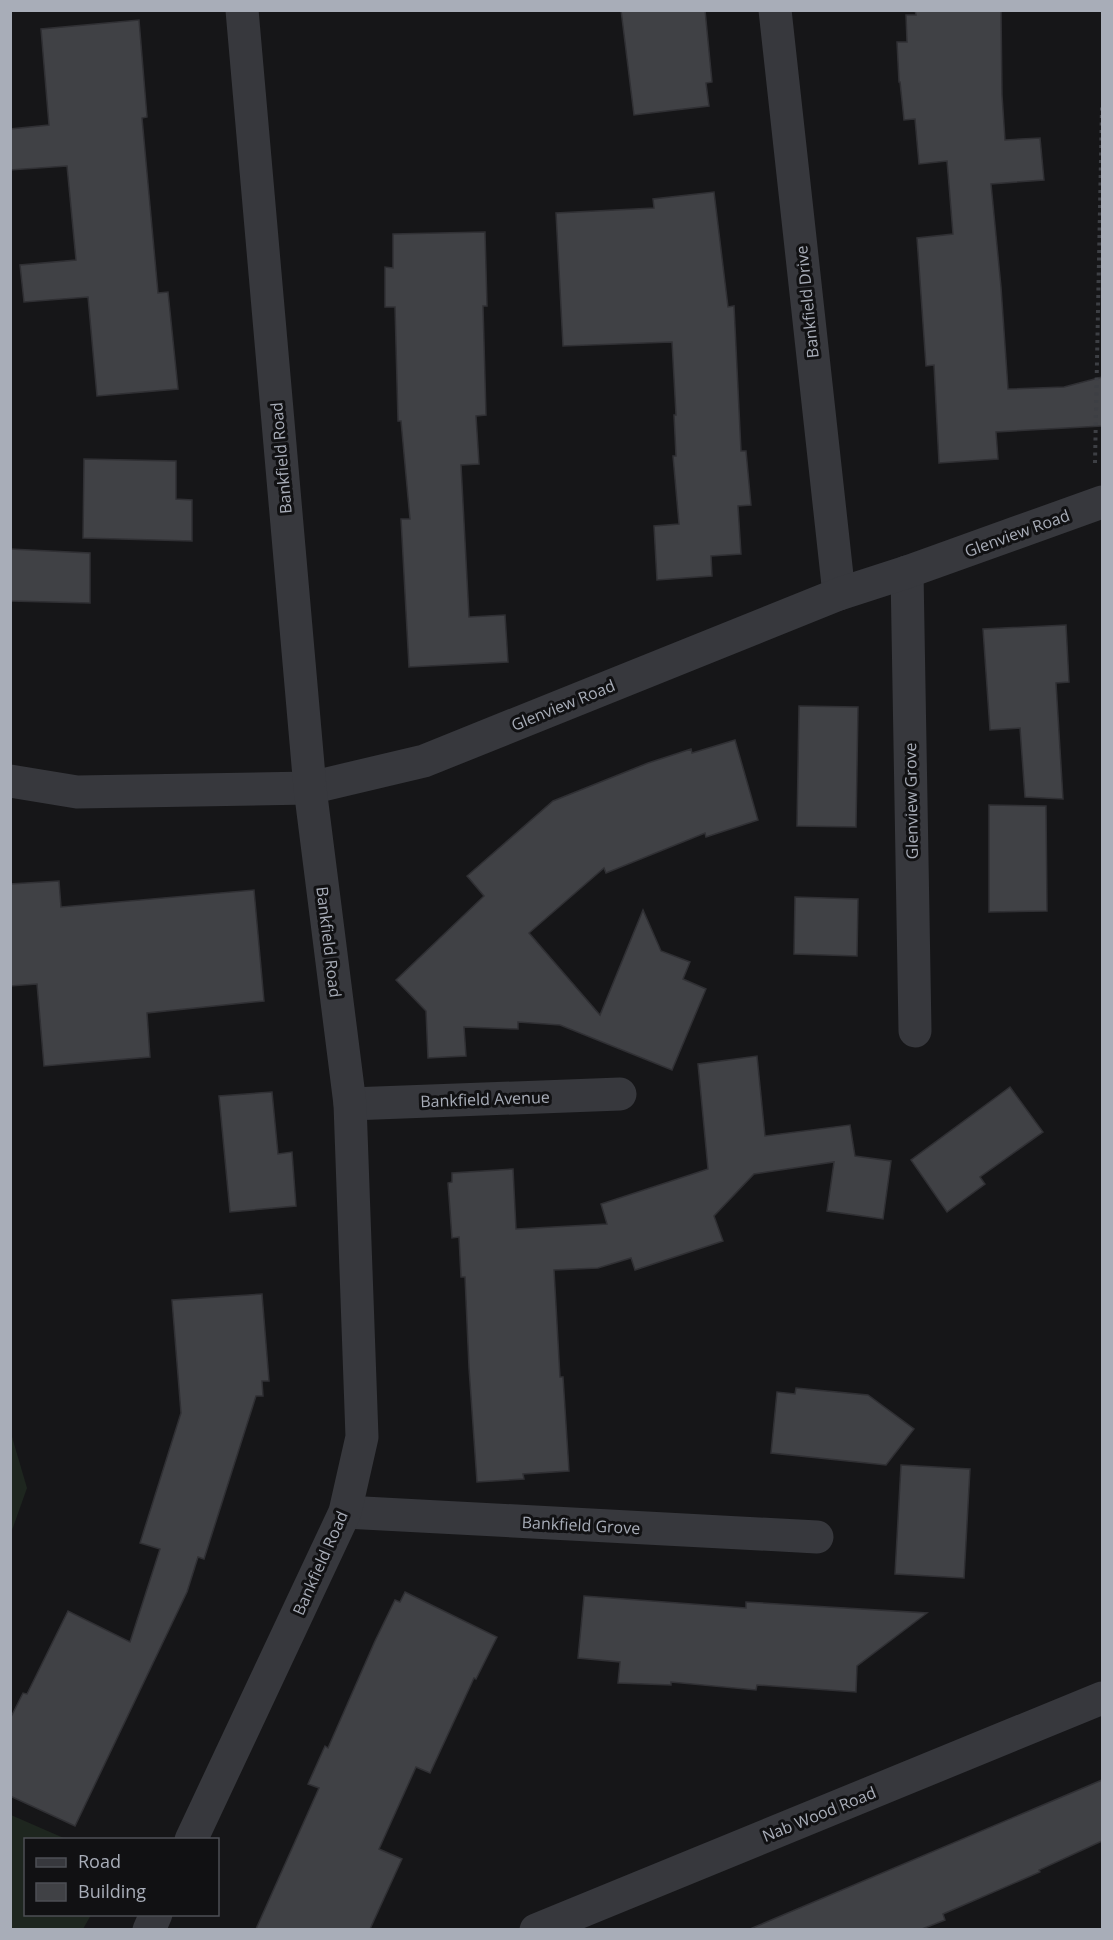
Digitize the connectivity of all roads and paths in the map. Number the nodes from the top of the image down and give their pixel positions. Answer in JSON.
{"nodes":[{"id":1,"x":242,"y":10,"type":"edge"},
{"id":2,"x":775,"y":10,"type":"edge"},
{"id":3,"x":1102,"y":107,"type":"edge"},
{"id":4,"x":1098,"y":504,"type":"edge"},
{"id":5,"x":907,"y":572,"type":"junction"},
{"id":6,"x":839,"y":594,"type":"junction"},
{"id":7,"x":10,"y":781,"type":"edge"},
{"id":8,"x":310,"y":788,"type":"junction"},
{"id":9,"x":915,"y":1031,"type":"dead end"},
{"id":10,"x":620,"y":1094,"type":"dead end"},
{"id":11,"x":350,"y":1104,"type":"junction"},
{"id":12,"x":345,"y":1512,"type":"junction"},
{"id":13,"x":817,"y":1537,"type":"dead end"},
{"id":14,"x":1102,"y":1698,"type":"edge"},
{"id":15,"x":191,"y":1838,"type":"edge"},
{"id":16,"x":536,"y":1929,"type":"edge"}],
"edges":[{"from":1,"to":8,"type":"street","name":"Bankfield Road"},
{"from":2,"to":6,"type":"street","name":"Bankfield Drive"},
{"from":3,"to":4,"type":"path"},
{"from":4,"to":5,"type":"street","name":"Glenview Road"},
{"from":5,"to":6,"type":"street","name":"Glenview Road"},
{"from":5,"to":9,"type":"street","name":"Glenview Grove"},
{"from":6,"to":8,"type":"street","name":"Glenview Road"},
{"from":7,"to":8,"type":"street","name":"Glenview Road"},
{"from":8,"to":11,"type":"street","name":"Bankfield Road"},
{"from":10,"to":11,"type":"street","name":"Bankfield Avenue"},
{"from":11,"to":12,"type":"street","name":"Bankfield Road"},
{"from":12,"to":13,"type":"street","name":"Bankfield Grove"},
{"from":12,"to":15,"type":"street","name":"Bankfield Road"},
{"from":14,"to":16,"type":"street","name":"Nab Wood Road"}]}
